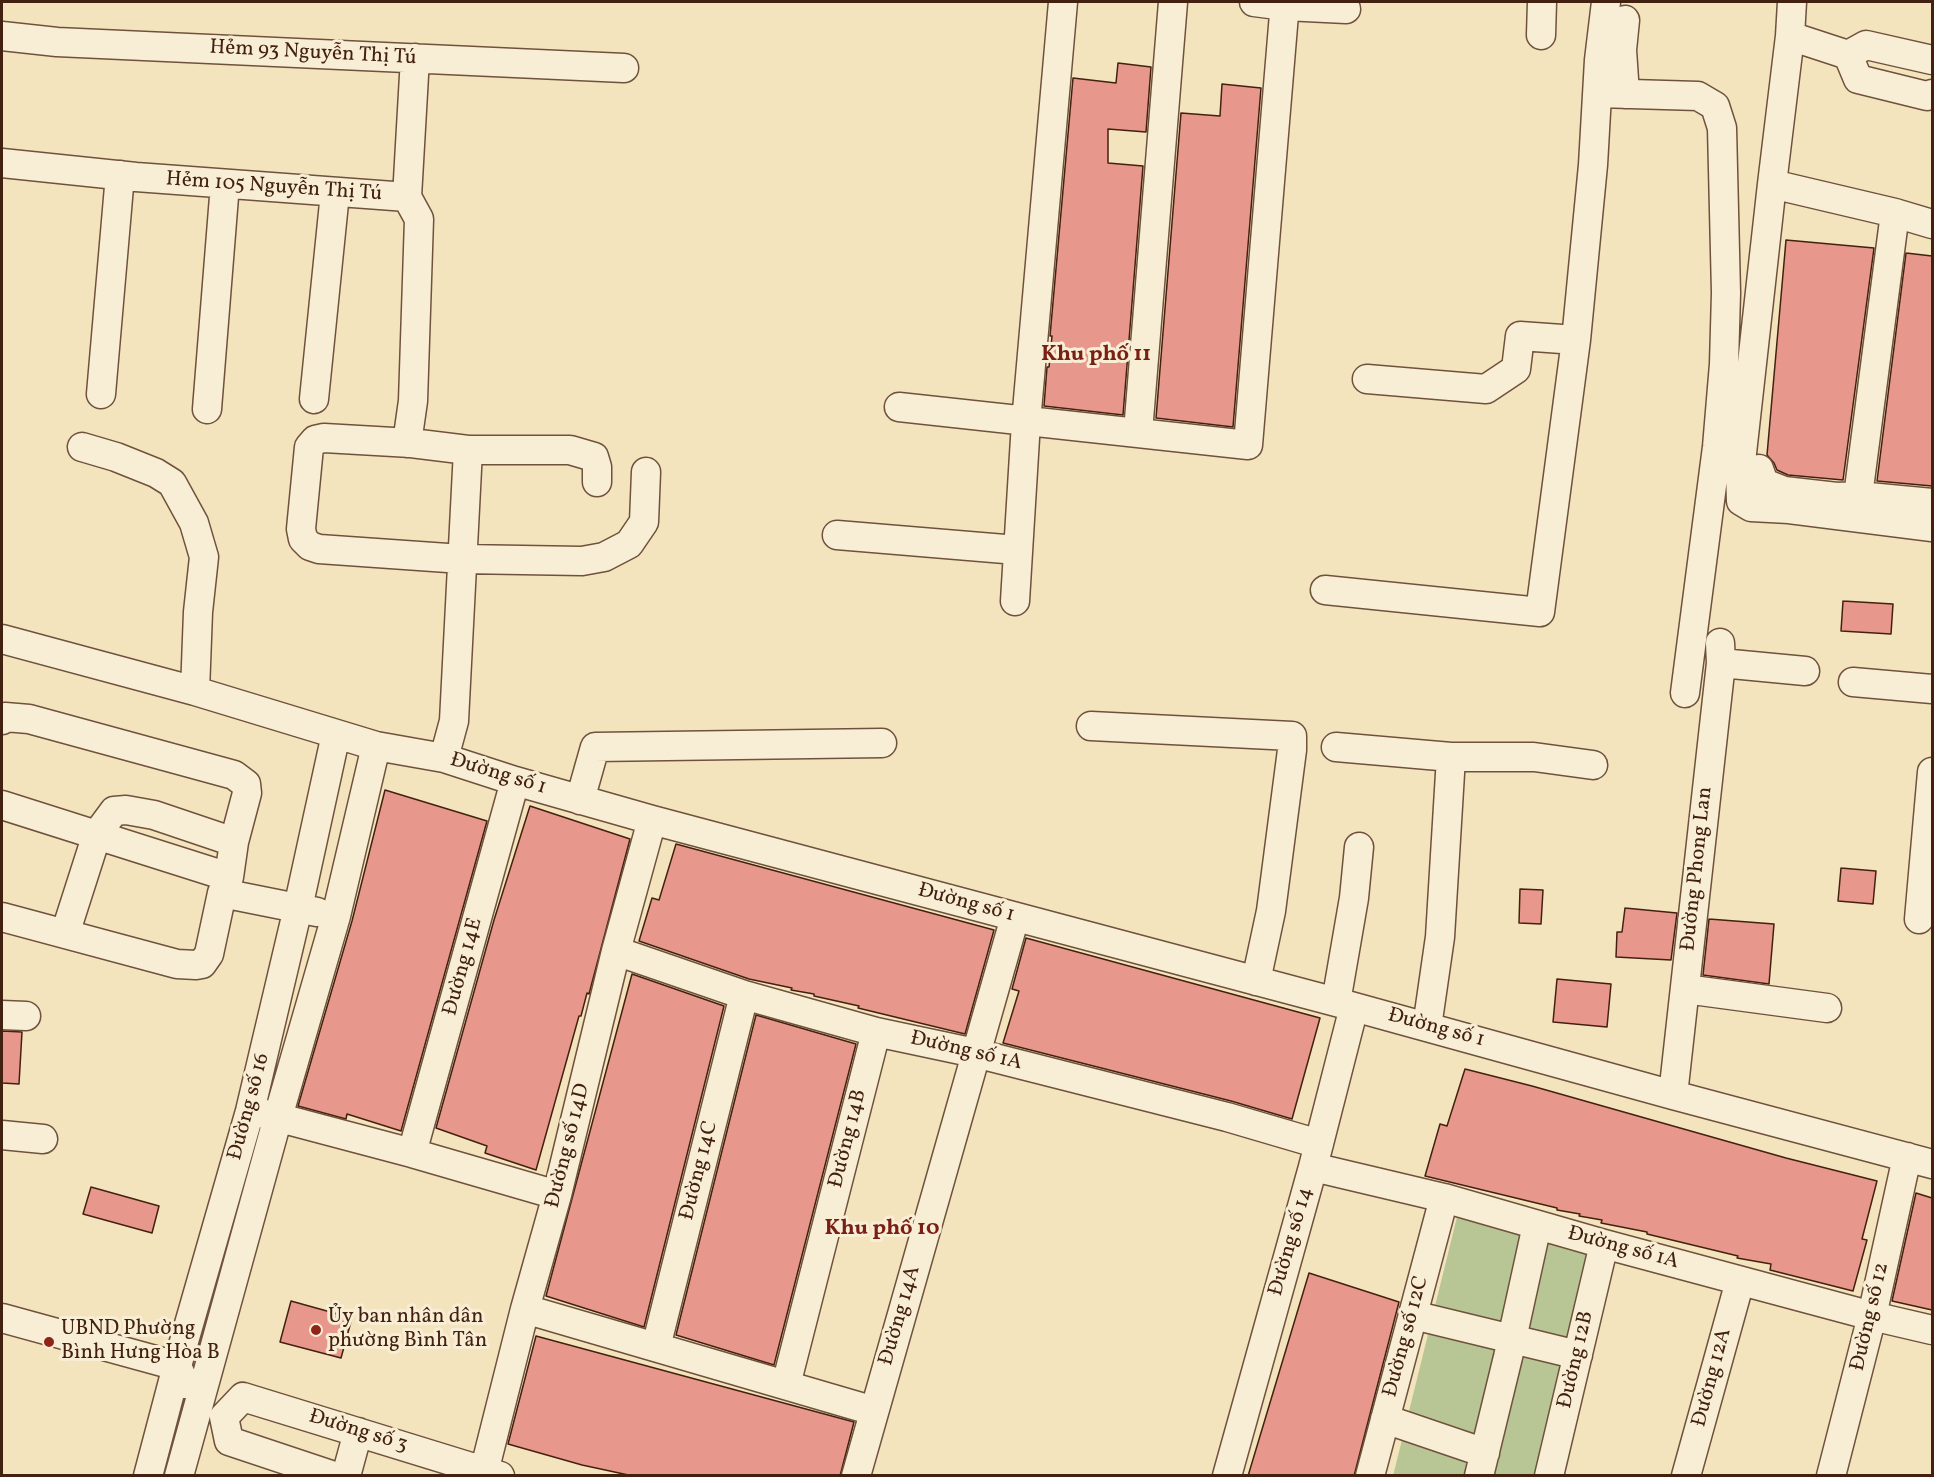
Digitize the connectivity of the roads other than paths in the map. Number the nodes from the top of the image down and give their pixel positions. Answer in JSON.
{"nodes":[{"id":1,"x":1063,"y":2,"type":"edge"},
{"id":2,"x":1173,"y":2,"type":"edge"},
{"id":3,"x":1254,"y":2,"type":"edge"},
{"id":4,"x":1542,"y":2,"type":"edge"},
{"id":5,"x":1792,"y":2,"type":"edge"},
{"id":6,"x":1285,"y":4,"type":"edge"},
{"id":7,"x":1346,"y":9,"type":"dead end"},
{"id":8,"x":1616,"y":10,"type":"edge"},
{"id":9,"x":1541,"y":35,"type":"dead end"},
{"id":10,"x":2,"y":36,"type":"edge"},
{"id":11,"x":1790,"y":36,"type":"junction"},
{"id":12,"x":1848,"y":56,"type":"junction"},
{"id":13,"x":416,"y":58,"type":"junction"},
{"id":14,"x":1932,"y":60,"type":"edge"},
{"id":15,"x":624,"y":68,"type":"dead end"},
{"id":16,"x":1611,"y":94,"type":"junction"},
{"id":17,"x":1932,"y":94,"type":"edge"},
{"id":18,"x":2,"y":163,"type":"edge"},
{"id":19,"x":120,"y":175,"type":"junction"},
{"id":20,"x":225,"y":184,"type":"junction"},
{"id":21,"x":1772,"y":184,"type":"junction"},
{"id":22,"x":335,"y":193,"type":"junction"},
{"id":23,"x":407,"y":197,"type":"junction"},
{"id":24,"x":1895,"y":213,"type":"junction"},
{"id":25,"x":1932,"y":224,"type":"edge"},
{"id":26,"x":1575,"y":340,"type":"junction"},
{"id":27,"x":1368,"y":379,"type":"dead end"},
{"id":28,"x":101,"y":394,"type":"dead end"},
{"id":29,"x":314,"y":399,"type":"dead end"},
{"id":30,"x":899,"y":407,"type":"dead end"},
{"id":31,"x":207,"y":409,"type":"dead end"},
{"id":32,"x":1026,"y":422,"type":"junction"},
{"id":33,"x":1138,"y":432,"type":"junction"},
{"id":34,"x":407,"y":443,"type":"junction"},
{"id":35,"x":82,"y":447,"type":"dead end"},
{"id":36,"x":468,"y":450,"type":"junction"},
{"id":37,"x":1760,"y":469,"type":"dead end"},
{"id":38,"x":646,"y":472,"type":"dead end"},
{"id":39,"x":597,"y":482,"type":"dead end"},
{"id":40,"x":1858,"y":496,"type":"junction"},
{"id":41,"x":1932,"y":503,"type":"edge"},
{"id":42,"x":1932,"y":526,"type":"edge"},
{"id":43,"x":837,"y":535,"type":"dead end"},
{"id":44,"x":1017,"y":550,"type":"junction"},
{"id":45,"x":462,"y":559,"type":"junction"},
{"id":46,"x":1325,"y":590,"type":"dead end"},
{"id":47,"x":1014,"y":601,"type":"dead end"},
{"id":48,"x":2,"y":639,"type":"edge"},
{"id":49,"x":1805,"y":671,"type":"dead end"},
{"id":50,"x":1853,"y":682,"type":"dead end"},
{"id":51,"x":1932,"y":688,"type":"edge"},
{"id":52,"x":195,"y":691,"type":"junction"},
{"id":53,"x":1685,"y":693,"type":"dead end"},
{"id":54,"x":2,"y":720,"type":"edge"},
{"id":55,"x":1090,"y":726,"type":"dead end"},
{"id":56,"x":336,"y":734,"type":"junction"},
{"id":57,"x":882,"y":743,"type":"dead end"},
{"id":58,"x":376,"y":746,"type":"junction"},
{"id":59,"x":1336,"y":747,"type":"dead end"},
{"id":60,"x":1451,"y":757,"type":"junction"},
{"id":61,"x":444,"y":758,"type":"junction"},
{"id":62,"x":1593,"y":765,"type":"dead end"},
{"id":63,"x":1932,"y":772,"type":"edge"},
{"id":64,"x":515,"y":782,"type":"junction"},
{"id":65,"x":580,"y":800,"type":"junction"},
{"id":66,"x":2,"y":804,"type":"edge"},
{"id":67,"x":651,"y":820,"type":"junction"},
{"id":68,"x":97,"y":834,"type":"junction"},
{"id":69,"x":234,"y":842,"type":"junction"},
{"id":70,"x":1359,"y":847,"type":"dead end"},
{"id":71,"x":1928,"y":878,"type":"edge"},
{"id":72,"x":225,"y":885,"type":"junction"},
{"id":73,"x":298,"y":909,"type":"junction"},
{"id":74,"x":336,"y":916,"type":"junction"},
{"id":75,"x":2,"y":917,"type":"edge"},
{"id":76,"x":1015,"y":917,"type":"junction"},
{"id":77,"x":1919,"y":919,"type":"dead end"},
{"id":78,"x":65,"y":934,"type":"junction"},
{"id":79,"x":616,"y":951,"type":"junction"},
{"id":80,"x":1256,"y":981,"type":"junction"},
{"id":81,"x":1685,"y":989,"type":"junction"},
{"id":82,"x":744,"y":995,"type":"junction"},
{"id":83,"x":1345,"y":1004,"type":"junction"},
{"id":84,"x":1827,"y":1008,"type":"dead end"},
{"id":85,"x":1428,"y":1027,"type":"junction"},
{"id":86,"x":876,"y":1032,"type":"junction"},
{"id":87,"x":975,"y":1053,"type":"junction"},
{"id":88,"x":1673,"y":1095,"type":"junction"},
{"id":89,"x":250,"y":1110,"type":"junction"},
{"id":90,"x":278,"y":1118,"type":"junction"},
{"id":91,"x":2,"y":1135,"type":"edge"},
{"id":92,"x":44,"y":1139,"type":"dead end"},
{"id":93,"x":412,"y":1153,"type":"junction"},
{"id":94,"x":1316,"y":1156,"type":"junction"},
{"id":95,"x":1926,"y":1161,"type":"edge"},
{"id":96,"x":557,"y":1196,"type":"junction"},
{"id":97,"x":1444,"y":1198,"type":"junction"},
{"id":98,"x":1538,"y":1225,"type":"junction"},
{"id":99,"x":1604,"y":1244,"type":"junction"},
{"id":100,"x":208,"y":1259,"type":"junction"},
{"id":101,"x":236,"y":1267,"type":"junction"},
{"id":102,"x":1740,"y":1281,"type":"junction"},
{"id":103,"x":525,"y":1309,"type":"junction"},
{"id":104,"x":1413,"y":1315,"type":"junction"},
{"id":105,"x":1872,"y":1316,"type":"junction"},
{"id":106,"x":2,"y":1318,"type":"edge"},
{"id":107,"x":1932,"y":1330,"type":"edge"},
{"id":108,"x":1512,"y":1338,"type":"junction"},
{"id":109,"x":656,"y":1347,"type":"junction"},
{"id":110,"x":1578,"y":1355,"type":"junction"},
{"id":111,"x":177,"y":1366,"type":"junction"},
{"id":112,"x":786,"y":1385,"type":"junction"},
{"id":113,"x":874,"y":1411,"type":"junction"},
{"id":114,"x":210,"y":1413,"type":"junction"},
{"id":115,"x":1386,"y":1419,"type":"junction"},
{"id":116,"x":358,"y":1432,"type":"junction"},
{"id":117,"x":1482,"y":1464,"type":"edge"},
{"id":118,"x":149,"y":1469,"type":"edge"},
{"id":119,"x":180,"y":1473,"type":"edge"},
{"id":120,"x":489,"y":1474,"type":"edge"},
{"id":121,"x":334,"y":1476,"type":"edge"},
{"id":122,"x":346,"y":1476,"type":"edge"},
{"id":123,"x":856,"y":1476,"type":"edge"},
{"id":124,"x":1227,"y":1476,"type":"edge"},
{"id":125,"x":1370,"y":1476,"type":"edge"},
{"id":126,"x":1549,"y":1476,"type":"edge"},
{"id":127,"x":1686,"y":1476,"type":"edge"},
{"id":128,"x":1831,"y":1476,"type":"edge"}],
"edges":[{"from":1,"to":32,"type":"street"},
{"from":2,"to":33,"type":"street"},
{"from":3,"to":6,"type":"street"},
{"from":4,"to":9,"type":"street"},
{"from":5,"to":11,"type":"street"},
{"from":6,"to":7,"type":"street"},
{"from":6,"to":33,"type":"street"},
{"from":8,"to":16,"type":"street"},
{"from":10,"to":13,"type":"street","name":"Hẻm 93 Nguyễn Thị Tú"},
{"from":11,"to":12,"type":"street"},
{"from":11,"to":21,"type":"street"},
{"from":12,"to":14,"type":"street"},
{"from":12,"to":17,"type":"street"},
{"from":13,"to":15,"type":"street","name":"Hẻm 93 Nguyễn Thị Tú"},
{"from":13,"to":23,"type":"street","name":"Hẻm 105 Nguyễn Thị Tú"},
{"from":16,"to":26,"type":"street"},
{"from":16,"to":53,"type":"street"},
{"from":18,"to":19,"type":"street","name":"Hẻm 105 Nguyễn Thị Tú"},
{"from":19,"to":20,"type":"street","name":"Hẻm 105 Nguyễn Thị Tú"},
{"from":19,"to":28,"type":"street"},
{"from":20,"to":22,"type":"street","name":"Hẻm 105 Nguyễn Thị Tú"},
{"from":20,"to":31,"type":"street"},
{"from":21,"to":24,"type":"street"},
{"from":21,"to":42,"type":"street"},
{"from":22,"to":23,"type":"street","name":"Hẻm 105 Nguyễn Thị Tú"},
{"from":22,"to":29,"type":"street"},
{"from":23,"to":34,"type":"street"},
{"from":24,"to":25,"type":"street"},
{"from":24,"to":40,"type":"street"},
{"from":26,"to":27,"type":"street"},
{"from":26,"to":46,"type":"street"},
{"from":30,"to":32,"type":"street"},
{"from":32,"to":33,"type":"street"},
{"from":32,"to":44,"type":"street"},
{"from":34,"to":36,"type":"street"},
{"from":34,"to":45,"type":"street"},
{"from":35,"to":52,"type":"street"},
{"from":36,"to":39,"type":"street"},
{"from":36,"to":45,"type":"street"},
{"from":37,"to":40,"type":"street"},
{"from":38,"to":45,"type":"street"},
{"from":40,"to":41,"type":"street"},
{"from":43,"to":44,"type":"street"},
{"from":44,"to":47,"type":"street"},
{"from":45,"to":61,"type":"street"},
{"from":48,"to":52,"type":"street","name":"Đường số 1"},
{"from":49,"to":81,"type":"street","name":"Đường Phong Lan"},
{"from":50,"to":51,"type":"street"},
{"from":52,"to":56,"type":"street","name":"Đường số 1"},
{"from":54,"to":69,"type":"street"},
{"from":55,"to":80,"type":"street"},
{"from":56,"to":58,"type":"street","name":"Đường số 1"},
{"from":56,"to":73,"type":"street","name":"Đường số 16"},
{"from":57,"to":65,"type":"street"},
{"from":58,"to":61,"type":"street","name":"Đường số 1"},
{"from":58,"to":74,"type":"street","name":"Đường số 16"},
{"from":59,"to":60,"type":"street"},
{"from":60,"to":62,"type":"street"},
{"from":60,"to":85,"type":"street"},
{"from":61,"to":64,"type":"street","name":"Đường số 1"},
{"from":63,"to":71,"type":"street"},
{"from":64,"to":65,"type":"street","name":"Đường số 1"},
{"from":64,"to":93,"type":"street","name":"Đường 14E"},
{"from":65,"to":67,"type":"street","name":"Đường số 1"},
{"from":66,"to":68,"type":"street"},
{"from":67,"to":76,"type":"street","name":"Đường số 1"},
{"from":67,"to":79,"type":"street","name":"Đường số 14D"},
{"from":68,"to":69,"type":"street"},
{"from":68,"to":72,"type":"street"},
{"from":68,"to":78,"type":"street"},
{"from":69,"to":72,"type":"street"},
{"from":70,"to":83,"type":"street","name":"Đường số 14"},
{"from":71,"to":77,"type":"street"},
{"from":72,"to":73,"type":"street"},
{"from":72,"to":78,"type":"street"},
{"from":73,"to":74,"type":"street"},
{"from":73,"to":89,"type":"street","name":"Đường số 16"},
{"from":74,"to":90,"type":"street","name":"Đường số 16"},
{"from":75,"to":78,"type":"street"},
{"from":76,"to":80,"type":"street","name":"Đường số 1"},
{"from":76,"to":87,"type":"street","name":"Đường 14A"},
{"from":79,"to":82,"type":"street","name":"Đường số 1A"},
{"from":79,"to":96,"type":"street","name":"Đường số 14D"},
{"from":80,"to":83,"type":"street","name":"Đường số 1"},
{"from":81,"to":84,"type":"street"},
{"from":81,"to":88,"type":"street","name":"Đường Phong Lan"},
{"from":82,"to":86,"type":"street","name":"Đường số 1A"},
{"from":82,"to":109,"type":"street","name":"Đường 14C"},
{"from":83,"to":85,"type":"street","name":"Đường số 1"},
{"from":83,"to":94,"type":"street","name":"Đường số 14"},
{"from":85,"to":88,"type":"street","name":"Đường số 1"},
{"from":86,"to":87,"type":"street","name":"Đường số 1A"},
{"from":86,"to":112,"type":"street","name":"Đường 14B"},
{"from":87,"to":94,"type":"street","name":"Đường số 1A"},
{"from":87,"to":113,"type":"street","name":"Đường 14A"},
{"from":88,"to":95,"type":"street","name":"Đường số 1"},
{"from":89,"to":90,"type":"street"},
{"from":89,"to":100,"type":"street","name":"Đường số 16"},
{"from":90,"to":93,"type":"street"},
{"from":90,"to":101,"type":"street","name":"Đường số 16"},
{"from":91,"to":92,"type":"street"},
{"from":93,"to":96,"type":"street"},
{"from":94,"to":97,"type":"street","name":"Đường số 1A"},
{"from":94,"to":124,"type":"street","name":"Đường số 14"},
{"from":95,"to":105,"type":"street","name":"Đường số 12"},
{"from":96,"to":103,"type":"street","name":"Đường số 14D"},
{"from":97,"to":98,"type":"street","name":"Đường số 1A"},
{"from":97,"to":104,"type":"street","name":"Đường số 12C"},
{"from":98,"to":99,"type":"street","name":"Đường số 1A"},
{"from":98,"to":108,"type":"street"},
{"from":99,"to":102,"type":"street","name":"Đường số 1A"},
{"from":99,"to":110,"type":"street","name":"Đường 12B"},
{"from":100,"to":101,"type":"street"},
{"from":100,"to":111,"type":"street","name":"Đường số 16"},
{"from":101,"to":114,"type":"street","name":"Đường số 16"},
{"from":102,"to":105,"type":"street","name":"Đường số 1A"},
{"from":102,"to":127,"type":"street","name":"Đường 12A"},
{"from":103,"to":109,"type":"street"},
{"from":103,"to":120,"type":"street","name":"Đường số 14D"},
{"from":104,"to":108,"type":"street"},
{"from":104,"to":115,"type":"street","name":"Đường số 12C"},
{"from":105,"to":107,"type":"street","name":"Đường số 1A"},
{"from":105,"to":128,"type":"street","name":"Đường số 12"},
{"from":106,"to":111,"type":"street"},
{"from":108,"to":110,"type":"street"},
{"from":108,"to":117,"type":"street"},
{"from":109,"to":112,"type":"street"},
{"from":110,"to":126,"type":"street","name":"Đường 12B"},
{"from":111,"to":114,"type":"street"},
{"from":111,"to":118,"type":"street","name":"Đường số 16"},
{"from":112,"to":113,"type":"street"},
{"from":113,"to":123,"type":"street","name":"Đường 14A"},
{"from":114,"to":116,"type":"street","name":"Đường số 3"},
{"from":114,"to":119,"type":"street","name":"Đường số 16"},
{"from":114,"to":121,"type":"street"},
{"from":115,"to":117,"type":"street"},
{"from":115,"to":125,"type":"street","name":"Đường số 12C"},
{"from":116,"to":120,"type":"street","name":"Đường số 3"},
{"from":116,"to":122,"type":"street"},
{"from":118,"to":119,"type":"street"}]}
